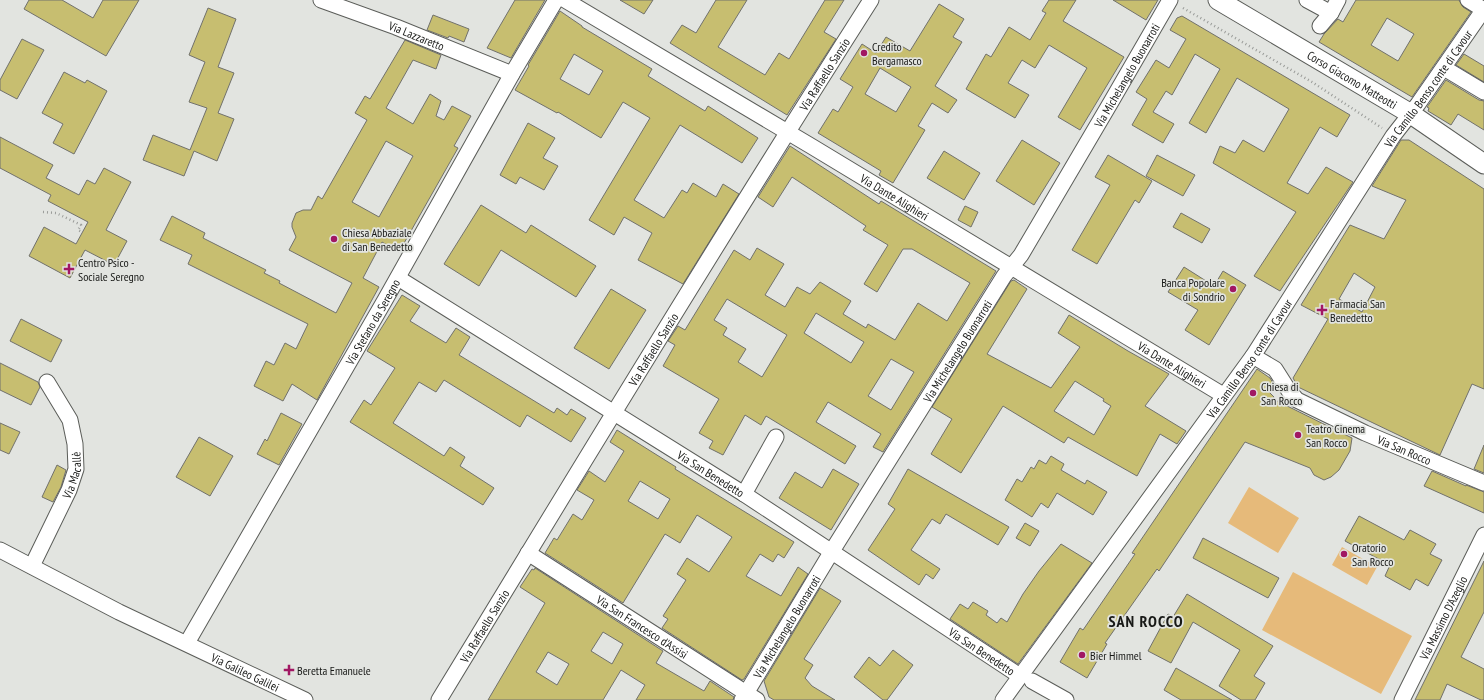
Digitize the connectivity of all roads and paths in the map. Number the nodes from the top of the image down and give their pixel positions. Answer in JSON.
{"nodes":[{"id":1,"x":321,"y":0,"type":"edge"},
{"id":2,"x":556,"y":0,"type":"edge"},
{"id":3,"x":565,"y":0,"type":"edge"},
{"id":4,"x":871,"y":0,"type":"edge"},
{"id":5,"x":1170,"y":0,"type":"edge"},
{"id":6,"x":1218,"y":0,"type":"edge"},
{"id":7,"x":1307,"y":0,"type":"edge"},
{"id":8,"x":1468,"y":0,"type":"edge"},
{"id":9,"x":1334,"y":6,"type":"edge"},
{"id":10,"x":1484,"y":9,"type":"edge"},
{"id":11,"x":1320,"y":26,"type":"dead end"},
{"id":12,"x":1444,"y":68,"type":"junction"},
{"id":13,"x":512,"y":74,"type":"junction"},
{"id":14,"x":1484,"y":92,"type":"edge"},
{"id":15,"x":1411,"y":114,"type":"junction"},
{"id":16,"x":787,"y":132,"type":"junction"},
{"id":17,"x":1393,"y":136,"type":"junction"},
{"id":18,"x":1484,"y":164,"type":"edge"},
{"id":19,"x":43,"y":212,"type":"dead end"},
{"id":20,"x":82,"y":232,"type":"dead end"},
{"id":21,"x":1010,"y":267,"type":"junction"},
{"id":22,"x":398,"y":278,"type":"junction"},
{"id":23,"x":1253,"y":356,"type":"junction"},
{"id":24,"x":47,"y":382,"type":"dead end"},
{"id":25,"x":1223,"y":395,"type":"junction"},
{"id":26,"x":613,"y":412,"type":"junction"},
{"id":27,"x":776,"y":437,"type":"dead end"},
{"id":28,"x":1484,"y":483,"type":"edge"},
{"id":29,"x":744,"y":494,"type":"junction"},
{"id":30,"x":1484,"y":535,"type":"edge"},
{"id":31,"x":0,"y":550,"type":"edge"},
{"id":32,"x":832,"y":551,"type":"junction"},
{"id":33,"x":528,"y":553,"type":"junction"},
{"id":34,"x":32,"y":566,"type":"junction"},
{"id":35,"x":187,"y":643,"type":"junction"},
{"id":36,"x":1026,"y":679,"type":"junction"},
{"id":37,"x":749,"y":698,"type":"edge"},
{"id":38,"x":305,"y":700,"type":"edge"},
{"id":39,"x":439,"y":700,"type":"edge"},
{"id":40,"x":1004,"y":700,"type":"edge"},
{"id":41,"x":1066,"y":700,"type":"edge"},
{"id":42,"x":1402,"y":700,"type":"edge"}],
"edges":[{"from":1,"to":13,"type":"street","name":"Via Lazzaretto"},
{"from":2,"to":13,"type":"street","name":"Via Stefano da Seregno"},
{"from":3,"to":16,"type":"street","name":"Via Dante Alighieri"},
{"from":4,"to":16,"type":"street","name":"Via Raffaello Sanzio"},
{"from":5,"to":17,"type":"path"},
{"from":5,"to":21,"type":"street","name":"Via Michelangelo Buonarroti"},
{"from":6,"to":15,"type":"main road","name":"Corso Giacomo Matteotti"},
{"from":7,"to":9,"type":"street"},
{"from":8,"to":10,"type":"street"},
{"from":9,"to":11,"type":"street"},
{"from":10,"to":12,"type":"street","name":"Via Camillo Benso conte di Cavour"},
{"from":12,"to":14,"type":"street"},
{"from":12,"to":15,"type":"street","name":"Via Camillo Benso conte di Cavour"},
{"from":13,"to":22,"type":"street","name":"Via Stefano da Seregno"},
{"from":15,"to":17,"type":"street","name":"Via Camillo Benso conte di Cavour"},
{"from":15,"to":18,"type":"main road","name":"Corso Giacomo Matteotti"},
{"from":16,"to":21,"type":"street","name":"Via Dante Alighieri"},
{"from":16,"to":26,"type":"street","name":"Via Raffaello Sanzio"},
{"from":17,"to":23,"type":"street","name":"Via Camillo Benso conte di Cavour"},
{"from":19,"to":20,"type":"path"},
{"from":21,"to":25,"type":"street","name":"Via Dante Alighieri"},
{"from":21,"to":32,"type":"street","name":"Via Michelangelo Buonarroti"},
{"from":22,"to":26,"type":"street","name":"Via San Benedetto"},
{"from":22,"to":35,"type":"street","name":"Via Stefano da Seregno"},
{"from":23,"to":25,"type":"street","name":"Via Camillo Benso conte di Cavour"},
{"from":23,"to":28,"type":"street","name":"Via San Rocco"},
{"from":24,"to":34,"type":"street","name":"Via Macallè"},
{"from":25,"to":36,"type":"street","name":"Via Camillo Benso conte di Cavour"},
{"from":26,"to":29,"type":"street","name":"Via San Benedetto"},
{"from":26,"to":33,"type":"street","name":"Via Raffaello Sanzio"},
{"from":27,"to":29,"type":"street"},
{"from":29,"to":32,"type":"street","name":"Via San Benedetto"},
{"from":30,"to":42,"type":"street","name":"Via Massimo D'Azeglio"},
{"from":31,"to":34,"type":"street"},
{"from":32,"to":36,"type":"street","name":"Via San Benedetto"},
{"from":32,"to":37,"type":"street","name":"Via Michelangelo Buonarroti"},
{"from":33,"to":37,"type":"street","name":"Via San Francesco d'Assisi"},
{"from":33,"to":39,"type":"street","name":"Via Raffaello Sanzio"},
{"from":34,"to":35,"type":"street"},
{"from":35,"to":38,"type":"street","name":"Via Galileo Galilei"},
{"from":36,"to":40,"type":"street","name":"Via Camillo Benso conte di Cavour"},
{"from":36,"to":41,"type":"street","name":"Via San Benedetto"}]}
